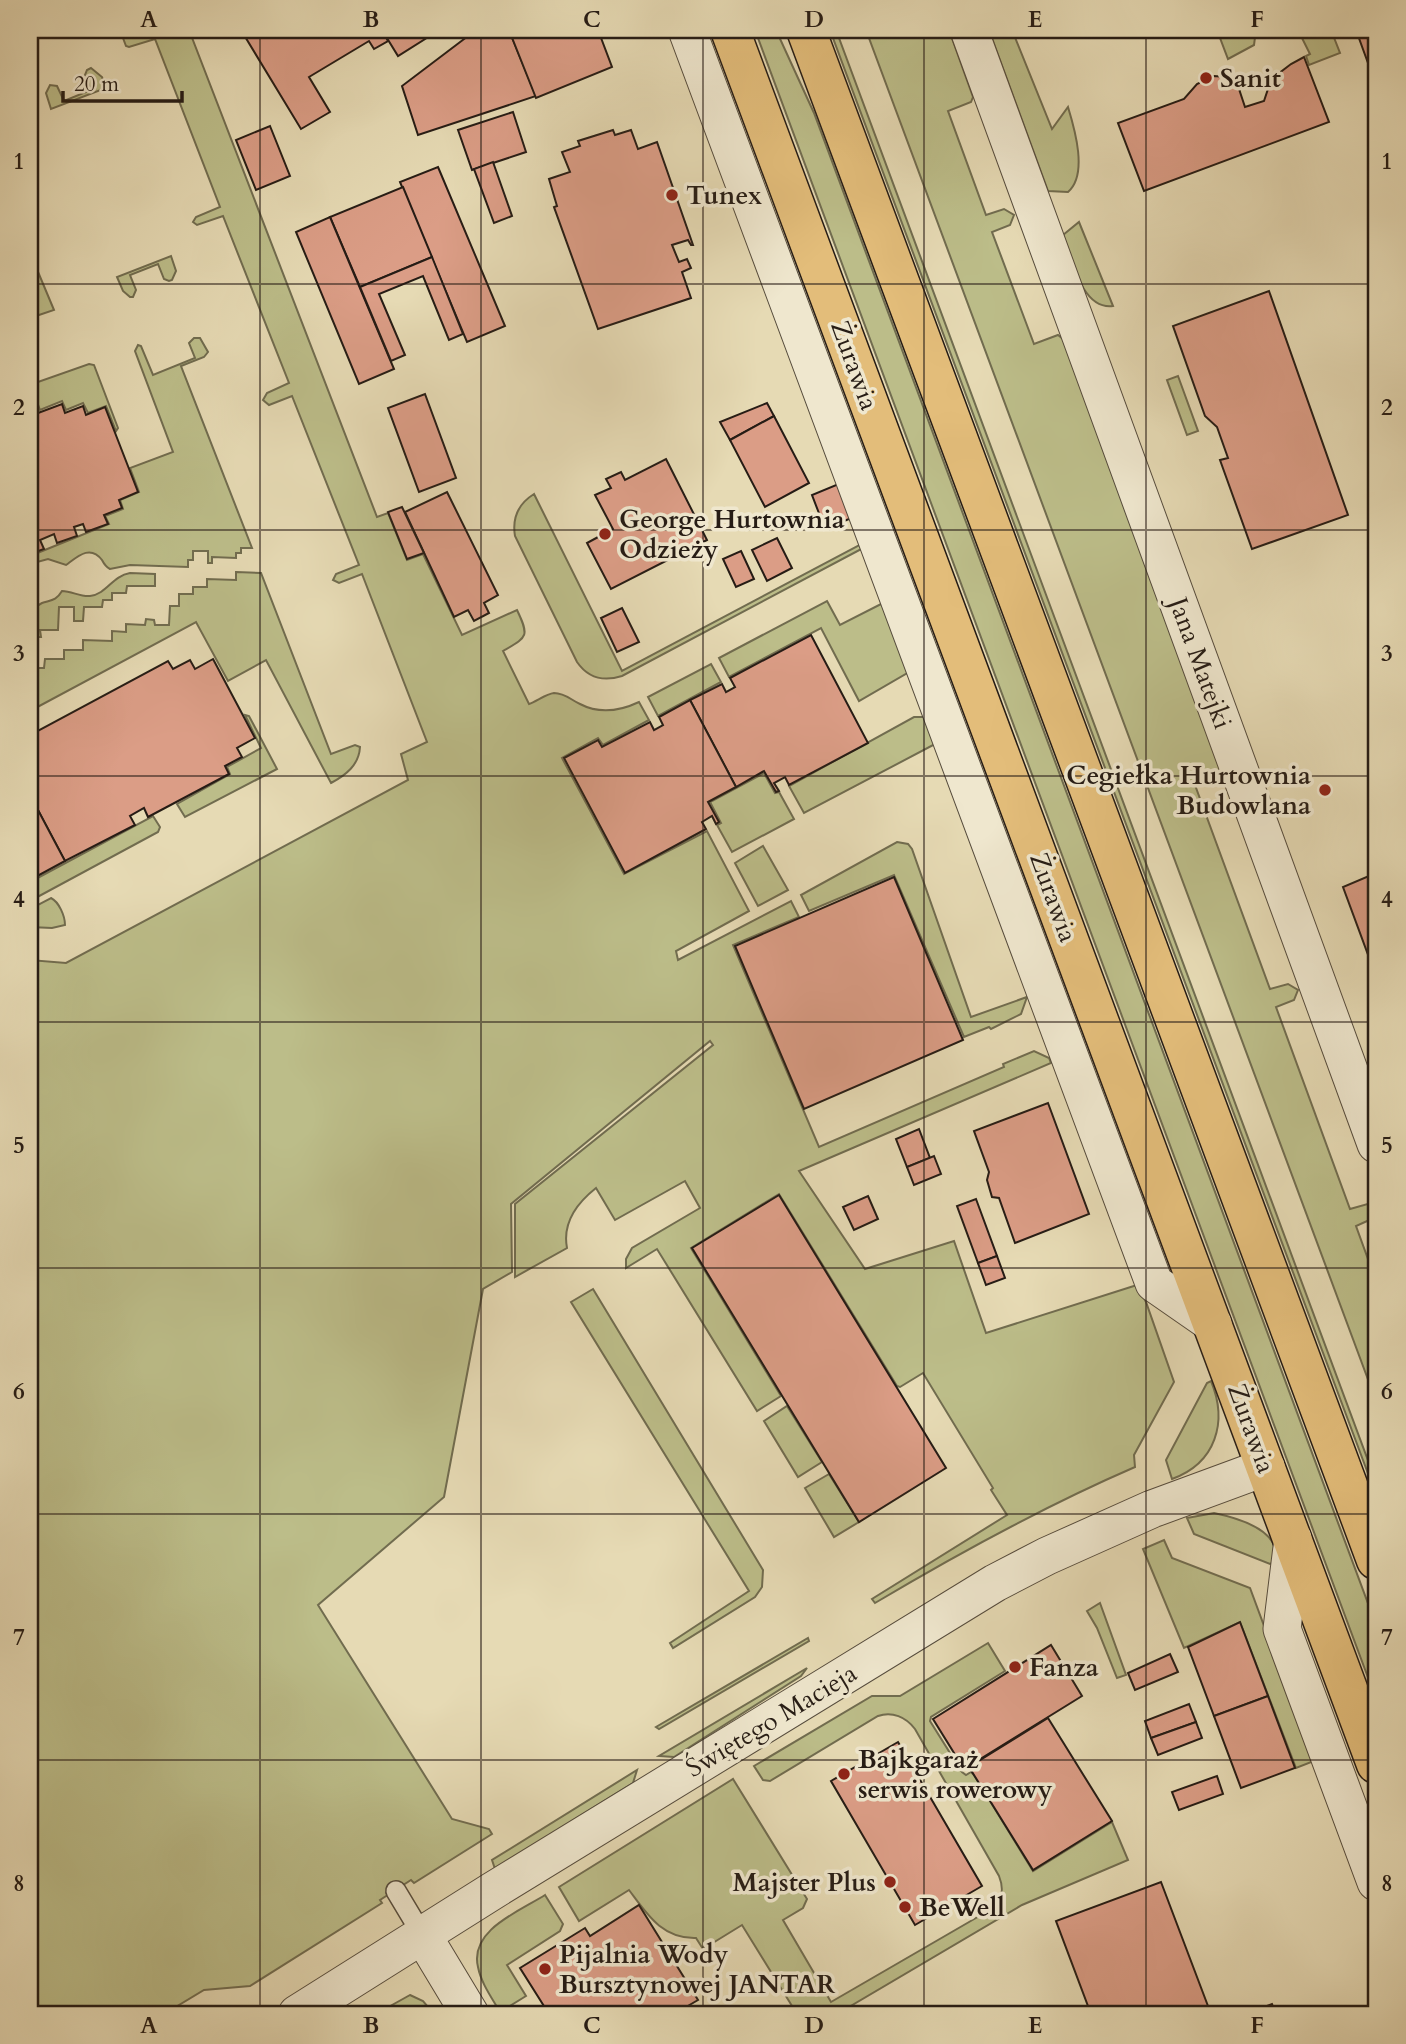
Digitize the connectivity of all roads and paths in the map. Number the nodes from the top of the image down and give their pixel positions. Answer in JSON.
{"nodes":[{"id":1,"x":687,"y":30,"type":"edge"},
{"id":2,"x":730,"y":30,"type":"edge"},
{"id":3,"x":806,"y":30,"type":"edge"},
{"id":4,"x":969,"y":30,"type":"edge"},
{"id":5,"x":1376,"y":1144,"type":"edge"},
{"id":6,"x":1213,"y":1324,"type":"junction"},
{"id":7,"x":1266,"y":1467,"type":"junction"},
{"id":8,"x":1293,"y":1539,"type":"junction"},
{"id":9,"x":1376,"y":1560,"type":"edge"},
{"id":10,"x":1376,"y":1763,"type":"edge"},
{"id":11,"x":1376,"y":1882,"type":"edge"},
{"id":12,"x":397,"y":1891,"type":"dead end"},
{"id":13,"x":424,"y":1936,"type":"junction"},
{"id":14,"x":297,"y":2014,"type":"edge"},
{"id":15,"x":470,"y":2014,"type":"edge"}],
"edges":[{"from":1,"to":6,"type":"street"},
{"from":2,"to":6,"type":"main road","name":"Żurawia"},
{"from":3,"to":9,"type":"main road"},
{"from":4,"to":5,"type":"street","name":"Jana Matejki"},
{"from":6,"to":7,"type":"main road","name":"Żurawia"},
{"from":7,"to":8,"type":"main road","name":"Żurawia"},
{"from":7,"to":13,"type":"street","name":"Świętego Macieja"},
{"from":8,"to":10,"type":"main road","name":"Żurawia"},
{"from":8,"to":11,"type":"street"},
{"from":12,"to":13,"type":"lane"},
{"from":13,"to":14,"type":"street","name":"Świętego Macieja"},
{"from":13,"to":15,"type":"street"}]}
